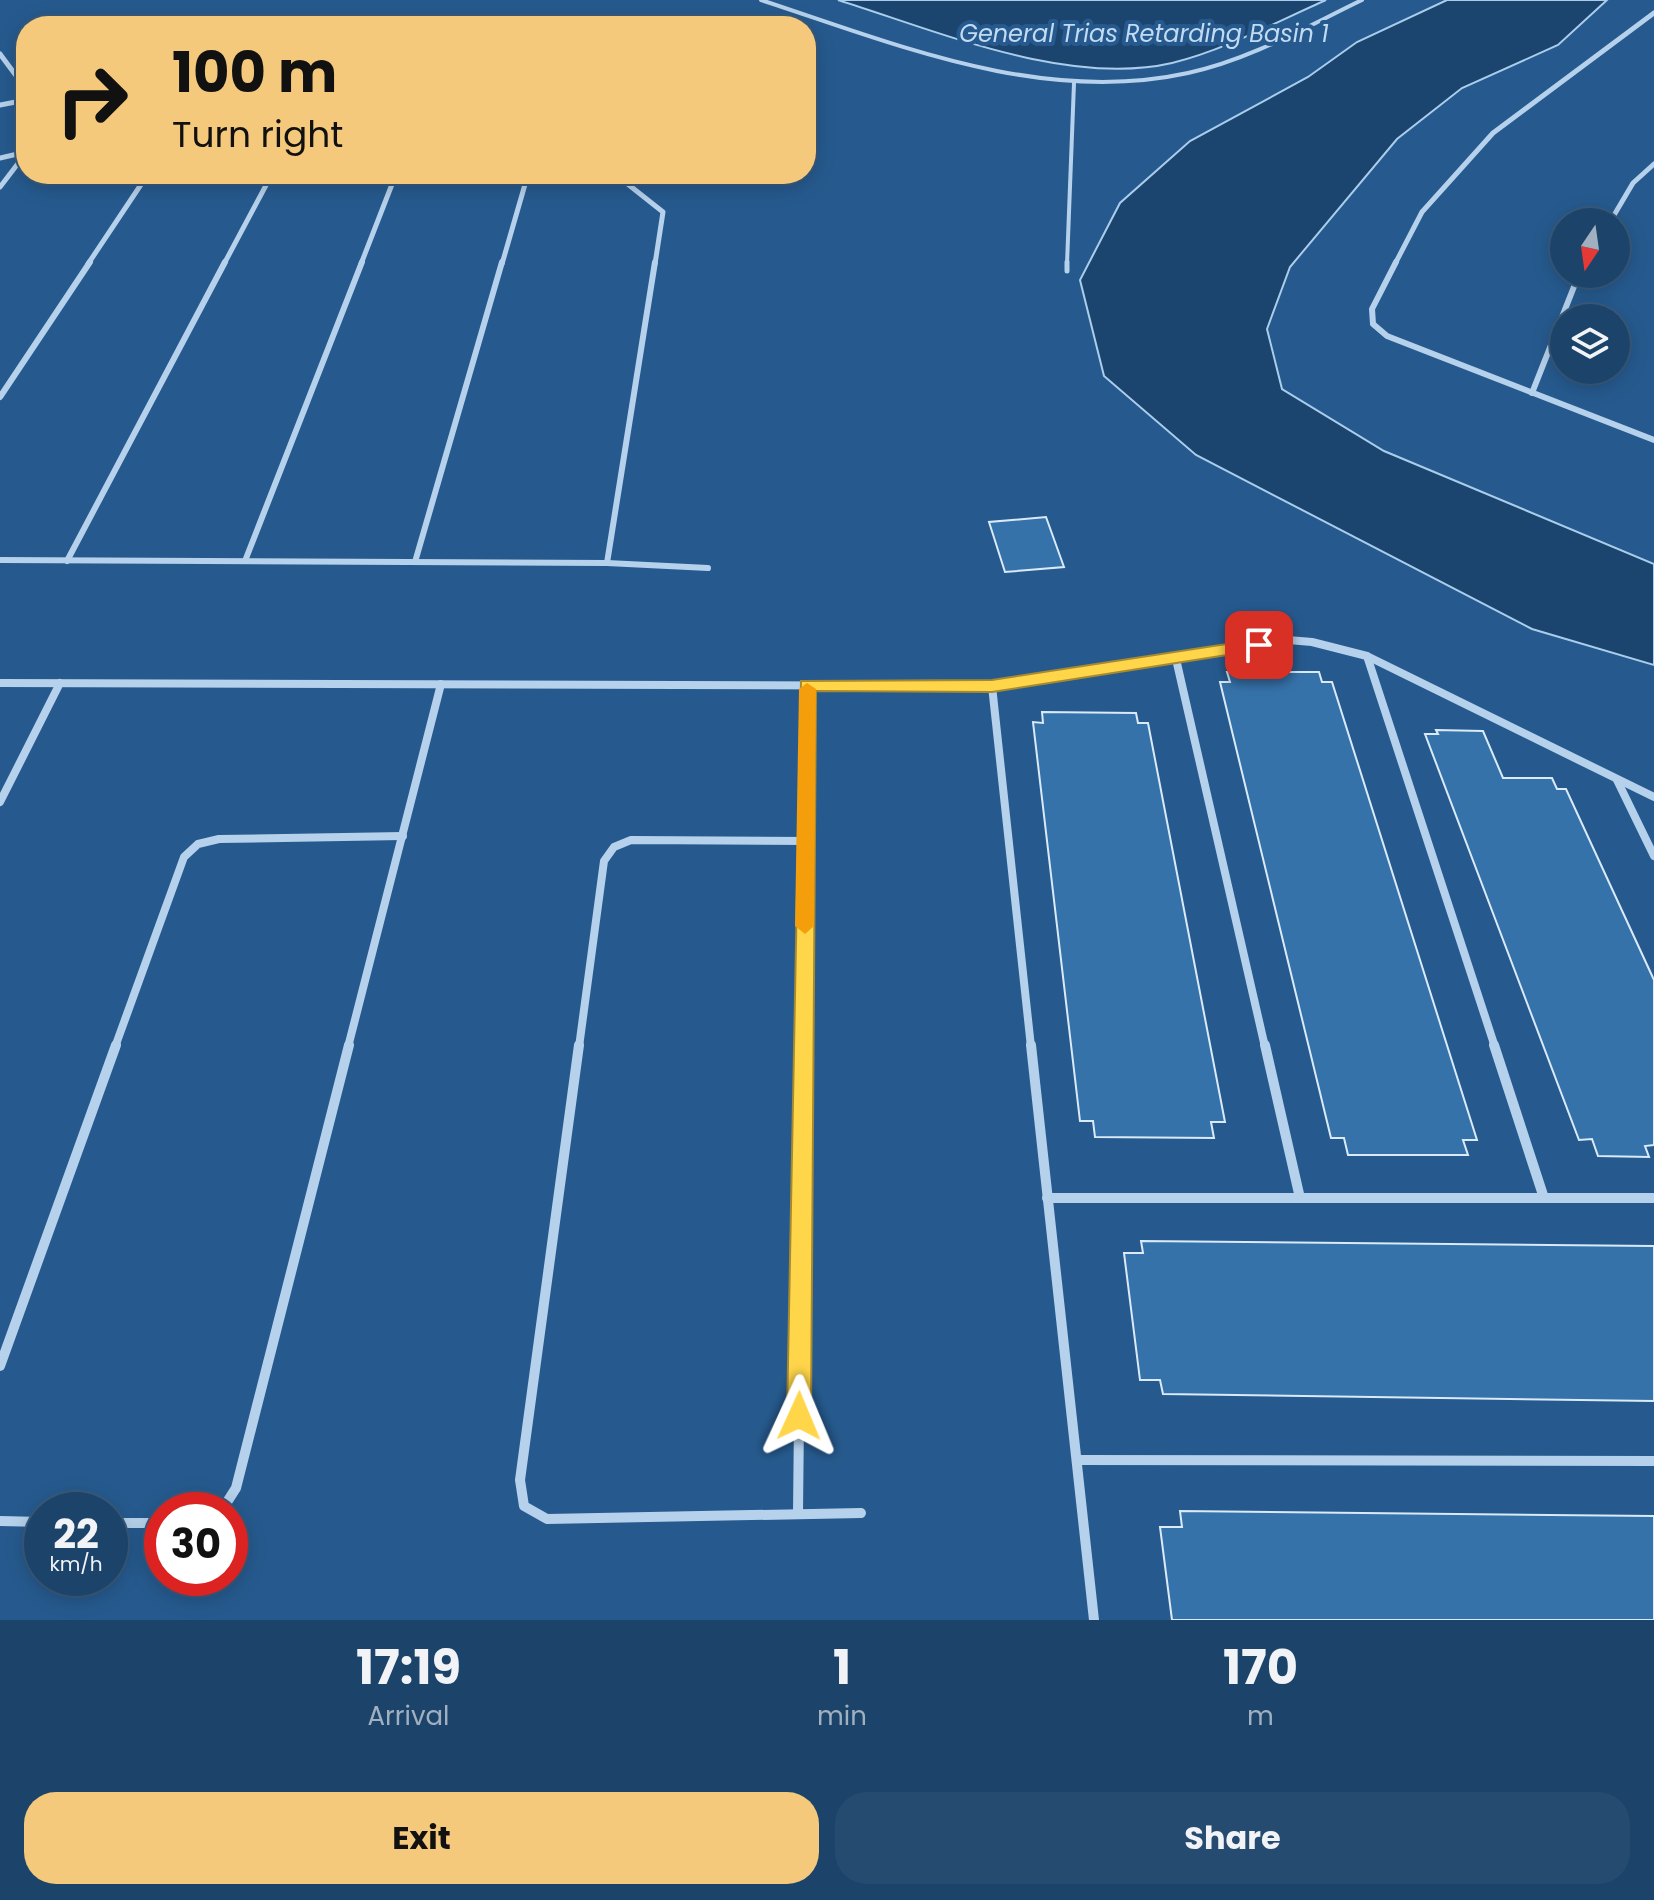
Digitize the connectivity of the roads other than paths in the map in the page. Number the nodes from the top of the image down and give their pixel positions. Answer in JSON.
{"nodes":[{"id":1,"x":761,"y":0,"type":"edge"},
{"id":2,"x":1362,"y":0,"type":"edge"},
{"id":3,"x":1654,"y":13,"type":"edge"},
{"id":4,"x":813,"y":16,"type":"edge"},
{"id":5,"x":816,"y":17,"type":"edge"},
{"id":6,"x":1,"y":57,"type":"edge"},
{"id":7,"x":16,"y":76,"type":"edge"},
{"id":8,"x":1074,"y":83,"type":"junction"},
{"id":9,"x":1654,"y":164,"type":"edge"},
{"id":10,"x":16,"y":166,"type":"edge"},
{"id":11,"x":141,"y":184,"type":"edge"},
{"id":12,"x":267,"y":184,"type":"edge"},
{"id":13,"x":392,"y":184,"type":"edge"},
{"id":14,"x":525,"y":184,"type":"edge"},
{"id":15,"x":628,"y":184,"type":"edge"},
{"id":16,"x":0,"y":187,"type":"edge"},
{"id":17,"x":1618,"y":208,"type":"edge"},
{"id":18,"x":1067,"y":271,"type":"dead end"},
{"id":19,"x":1573,"y":288,"type":"edge"},
{"id":20,"x":1532,"y":393,"type":"junction"},
{"id":21,"x":0,"y":397,"type":"edge"},
{"id":22,"x":1654,"y":440,"type":"edge"},
{"id":23,"x":0,"y":560,"type":"edge"},
{"id":24,"x":67,"y":561,"type":"junction"},
{"id":25,"x":245,"y":561,"type":"junction"},
{"id":26,"x":415,"y":562,"type":"junction"},
{"id":27,"x":607,"y":563,"type":"junction"},
{"id":28,"x":708,"y":568,"type":"dead end"},
{"id":29,"x":1367,"y":656,"type":"junction"},
{"id":30,"x":1176,"y":659,"type":"junction"},
{"id":31,"x":0,"y":683,"type":"edge"},
{"id":32,"x":60,"y":683,"type":"junction"},
{"id":33,"x":441,"y":684,"type":"junction"},
{"id":34,"x":807,"y":685,"type":"junction"},
{"id":35,"x":992,"y":686,"type":"junction"},
{"id":36,"x":1617,"y":780,"type":"junction"},
{"id":37,"x":1654,"y":797,"type":"edge"},
{"id":38,"x":0,"y":802,"type":"edge"},
{"id":39,"x":403,"y":836,"type":"junction"},
{"id":40,"x":806,"y":841,"type":"junction"},
{"id":41,"x":1654,"y":856,"type":"edge"},
{"id":42,"x":1047,"y":1198,"type":"junction"},
{"id":43,"x":1300,"y":1198,"type":"junction"},
{"id":44,"x":1544,"y":1198,"type":"junction"},
{"id":45,"x":1654,"y":1198,"type":"edge"},
{"id":46,"x":0,"y":1366,"type":"edge"},
{"id":47,"x":1077,"y":1460,"type":"junction"},
{"id":48,"x":1654,"y":1461,"type":"edge"},
{"id":49,"x":233,"y":1492,"type":"edge"},
{"id":50,"x":798,"y":1512,"type":"junction"},
{"id":51,"x":861,"y":1513,"type":"dead end"},
{"id":52,"x":0,"y":1521,"type":"edge"},
{"id":53,"x":24,"y":1522,"type":"edge"},
{"id":54,"x":1094,"y":1620,"type":"edge"}],
"edges":[{"from":1,"to":4,"type":"lane"},
{"from":2,"to":8,"type":"lane"},
{"from":3,"to":20,"type":"street"},
{"from":5,"to":8,"type":"lane"},
{"from":6,"to":7,"type":"street"},
{"from":8,"to":18,"type":"lane"},
{"from":9,"to":17,"type":"street"},
{"from":10,"to":16,"type":"street"},
{"from":11,"to":21,"type":"street"},
{"from":12,"to":24,"type":"street"},
{"from":13,"to":25,"type":"street"},
{"from":14,"to":26,"type":"street"},
{"from":15,"to":27,"type":"street"},
{"from":19,"to":20,"type":"street"},
{"from":20,"to":22,"type":"street"},
{"from":23,"to":24,"type":"street"},
{"from":24,"to":25,"type":"street"},
{"from":25,"to":26,"type":"street"},
{"from":26,"to":27,"type":"street"},
{"from":27,"to":28,"type":"street"},
{"from":29,"to":30,"type":"street"},
{"from":29,"to":36,"type":"street"},
{"from":29,"to":44,"type":"street"},
{"from":30,"to":35,"type":"street"},
{"from":30,"to":43,"type":"street"},
{"from":31,"to":32,"type":"street"},
{"from":32,"to":33,"type":"street"},
{"from":32,"to":38,"type":"street"},
{"from":33,"to":34,"type":"street"},
{"from":33,"to":39,"type":"street"},
{"from":34,"to":35,"type":"street"},
{"from":34,"to":40,"type":"street"},
{"from":35,"to":42,"type":"street"},
{"from":36,"to":37,"type":"street"},
{"from":36,"to":41,"type":"street"},
{"from":39,"to":46,"type":"street"},
{"from":39,"to":49,"type":"street"},
{"from":40,"to":50,"type":"street"},
{"from":40,"to":50,"type":"street"},
{"from":42,"to":43,"type":"street"},
{"from":42,"to":47,"type":"street"},
{"from":43,"to":44,"type":"street"},
{"from":44,"to":45,"type":"street"},
{"from":47,"to":48,"type":"street"},
{"from":47,"to":54,"type":"street"},
{"from":50,"to":51,"type":"street"},
{"from":52,"to":53,"type":"street"}]}
